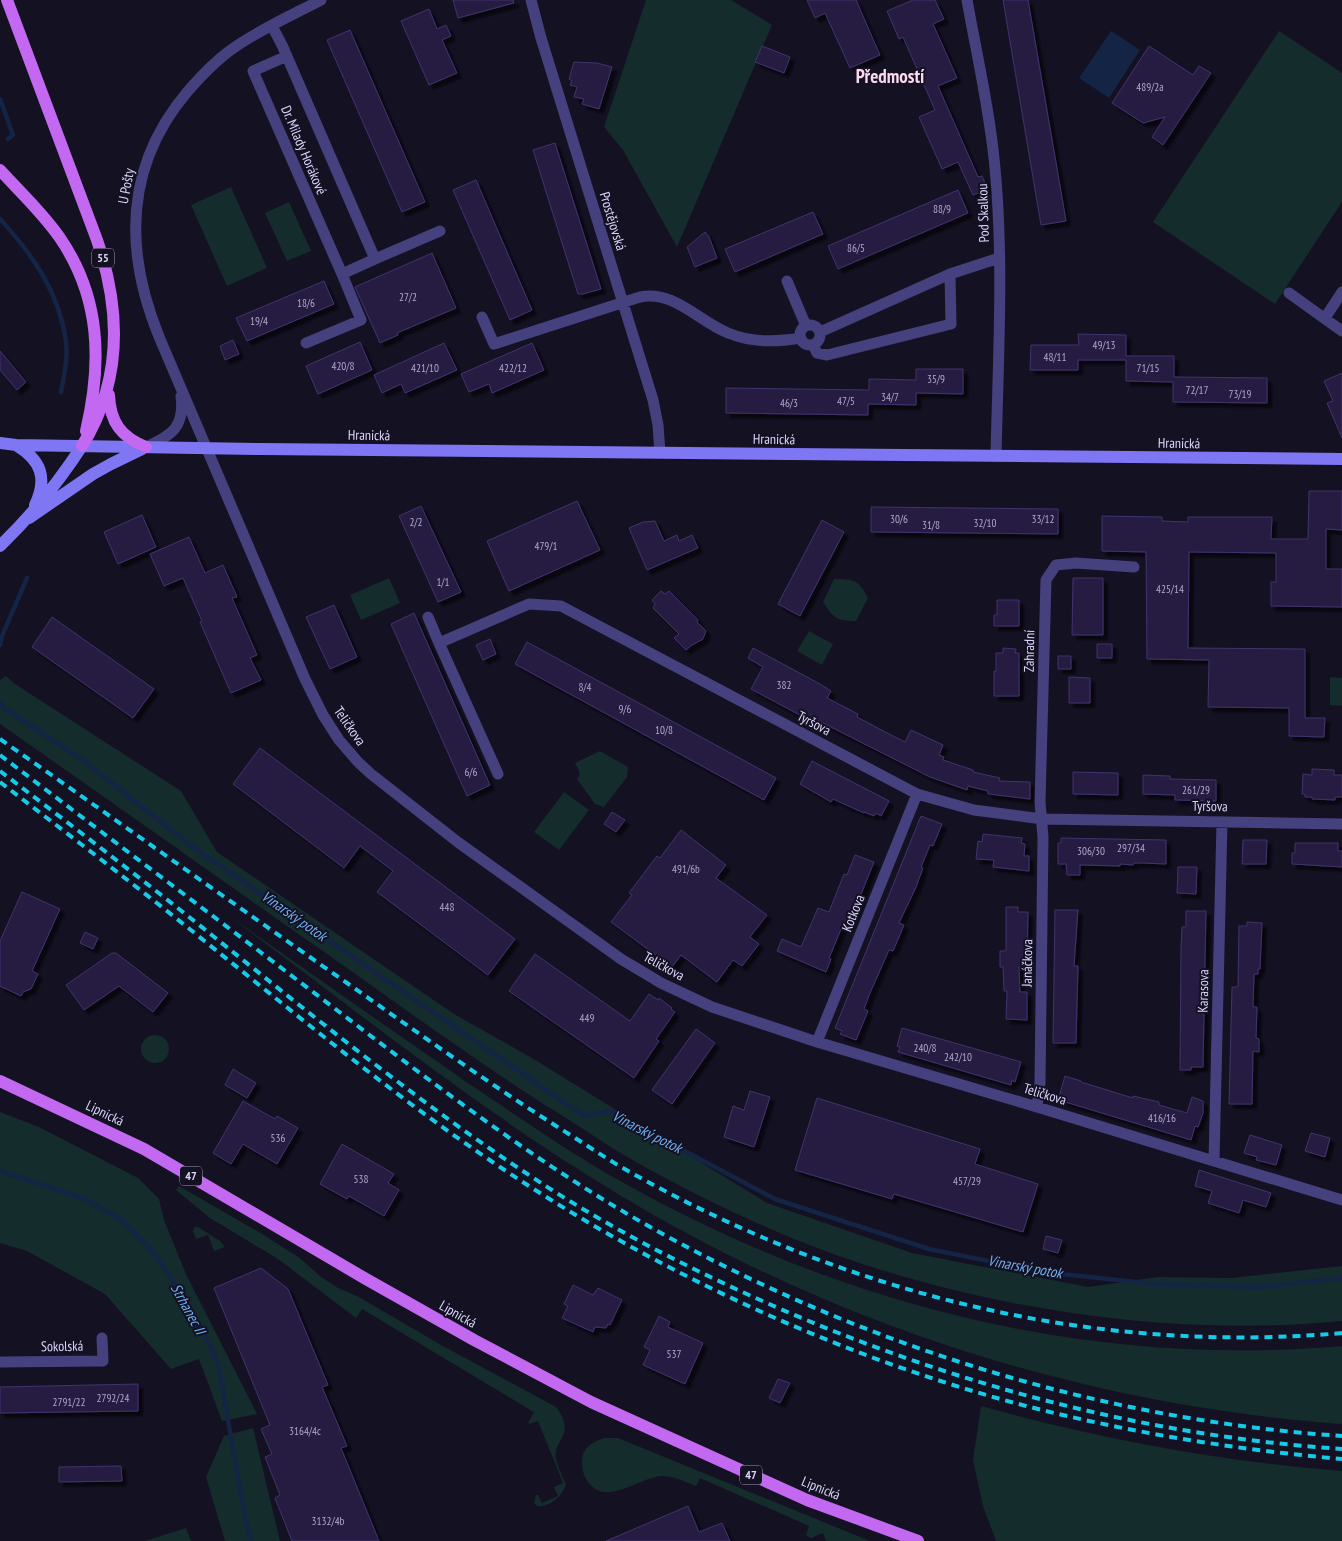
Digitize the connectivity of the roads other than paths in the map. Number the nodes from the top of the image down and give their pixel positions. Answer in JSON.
{"nodes":[{"id":1,"x":7,"y":0,"type":"edge"},
{"id":2,"x":321,"y":0,"type":"edge"},
{"id":3,"x":531,"y":0,"type":"edge"},
{"id":4,"x":967,"y":0,"type":"edge"},
{"id":5,"x":272,"y":26,"type":"junction"},
{"id":6,"x":287,"y":56,"type":"junction"},
{"id":7,"x":0,"y":170,"type":"edge"},
{"id":8,"x":440,"y":231,"type":"dead end"},
{"id":9,"x":999,"y":258,"type":"junction"},
{"id":10,"x":375,"y":259,"type":"junction"},
{"id":11,"x":342,"y":274,"type":"junction"},
{"id":12,"x":950,"y":274,"type":"junction"},
{"id":13,"x":787,"y":281,"type":"dead end"},
{"id":14,"x":1290,"y":293,"type":"dead end"},
{"id":15,"x":1341,"y":295,"type":"edge"},
{"id":16,"x":623,"y":303,"type":"junction"},
{"id":17,"x":482,"y":317,"type":"dead end"},
{"id":18,"x":1325,"y":318,"type":"junction"},
{"id":19,"x":806,"y":326,"type":"junction"},
{"id":20,"x":1342,"y":331,"type":"edge"},
{"id":21,"x":820,"y":332,"type":"junction"},
{"id":22,"x":801,"y":338,"type":"junction"},
{"id":23,"x":306,"y":343,"type":"dead end"},
{"id":24,"x":813,"y":345,"type":"junction"},
{"id":25,"x":178,"y":380,"type":"junction"},
{"id":26,"x":109,"y":383,"type":"junction"},
{"id":27,"x":0,"y":442,"type":"edge"},
{"id":28,"x":16,"y":445,"type":"junction"},
{"id":29,"x":82,"y":446,"type":"junction"},
{"id":30,"x":146,"y":447,"type":"junction"},
{"id":31,"x":206,"y":448,"type":"junction"},
{"id":32,"x":660,"y":453,"type":"junction"},
{"id":33,"x":996,"y":456,"type":"junction"},
{"id":34,"x":1342,"y":459,"type":"edge"},
{"id":35,"x":29,"y":518,"type":"junction"},
{"id":36,"x":0,"y":546,"type":"edge"},
{"id":37,"x":1134,"y":567,"type":"dead end"},
{"id":38,"x":428,"y":617,"type":"dead end"},
{"id":39,"x":439,"y":642,"type":"junction"},
{"id":40,"x":498,"y":774,"type":"dead end"},
{"id":41,"x":917,"y":794,"type":"junction"},
{"id":42,"x":1042,"y":819,"type":"junction"},
{"id":43,"x":1222,"y":822,"type":"junction"},
{"id":44,"x":1342,"y":824,"type":"edge"},
{"id":45,"x":817,"y":1042,"type":"junction"},
{"id":46,"x":0,"y":1081,"type":"edge"},
{"id":47,"x":1037,"y":1107,"type":"junction"},
{"id":48,"x":1214,"y":1161,"type":"junction"},
{"id":49,"x":1342,"y":1200,"type":"edge"},
{"id":50,"x":102,"y":1338,"type":"dead end"},
{"id":51,"x":0,"y":1362,"type":"edge"},
{"id":52,"x":918,"y":1541,"type":"edge"}],
"edges":[{"from":1,"to":26,"type":"main road","number":"55"},
{"from":2,"to":5,"type":"street","name":"U Pošty"},
{"from":3,"to":16,"type":"street","name":"Prostějovská"},
{"from":4,"to":9,"type":"street","name":"Pod Skalkou"},
{"from":5,"to":6,"type":"street","name":"Dr. Milady Horákové"},
{"from":5,"to":25,"type":"street","name":"U Pošty"},
{"from":6,"to":10,"type":"street","name":"Dr. Milady Horákové"},
{"from":6,"to":11,"type":"street","name":"Dr. Milady Horákové"},
{"from":7,"to":29,"type":"main road"},
{"from":8,"to":10,"type":"street"},
{"from":9,"to":12,"type":"street"},
{"from":9,"to":33,"type":"street","name":"Pod Skalkou"},
{"from":10,"to":11,"type":"street"},
{"from":11,"to":23,"type":"street","name":"Dr. Milady Horákové"},
{"from":12,"to":21,"type":"street"},
{"from":12,"to":24,"type":"street"},
{"from":13,"to":19,"type":"street"},
{"from":14,"to":18,"type":"street"},
{"from":15,"to":18,"type":"street"},
{"from":16,"to":17,"type":"street"},
{"from":16,"to":22,"type":"street"},
{"from":16,"to":32,"type":"street","name":"Prostějovská"},
{"from":18,"to":20,"type":"street"},
{"from":19,"to":21,"type":"street"},
{"from":19,"to":22,"type":"street"},
{"from":21,"to":24,"type":"street"},
{"from":22,"to":24,"type":"street"},
{"from":25,"to":30,"type":"street"},
{"from":25,"to":31,"type":"street","name":"U Pošty"},
{"from":26,"to":29,"type":"main road","number":"55"},
{"from":26,"to":30,"type":"main road"},
{"from":27,"to":28,"type":"main road","name":"Hranická"},
{"from":28,"to":29,"type":"main road","name":"Hranická"},
{"from":28,"to":35,"type":"main road"},
{"from":29,"to":30,"type":"main road","name":"Hranická"},
{"from":29,"to":35,"type":"main road"},
{"from":30,"to":31,"type":"main road","name":"Hranická"},
{"from":30,"to":35,"type":"main road"},
{"from":31,"to":32,"type":"main road","name":"Hranická"},
{"from":31,"to":45,"type":"street","name":"Teličkova"},
{"from":32,"to":33,"type":"main road","name":"Hranická"},
{"from":33,"to":34,"type":"main road","name":"Hranická"},
{"from":35,"to":36,"type":"main road"},
{"from":37,"to":42,"type":"street","name":"Zahradní"},
{"from":38,"to":39,"type":"street"},
{"from":39,"to":40,"type":"street"},
{"from":39,"to":41,"type":"street","name":"Tyršova"},
{"from":41,"to":42,"type":"street","name":"Tyršova"},
{"from":41,"to":45,"type":"street","name":"Kotkova"},
{"from":42,"to":43,"type":"street","name":"Tyršova"},
{"from":42,"to":47,"type":"street","name":"Janáčkova"},
{"from":43,"to":44,"type":"street","name":"Tyršova"},
{"from":43,"to":48,"type":"street","name":"Karasova"},
{"from":45,"to":47,"type":"street","name":"Teličkova"},
{"from":46,"to":52,"type":"main road","name":"Lipnická","number":"47"},
{"from":47,"to":48,"type":"street","name":"Teličkova"},
{"from":48,"to":49,"type":"street","name":"Teličkova"},
{"from":50,"to":51,"type":"street","name":"Sokolská"}]}
